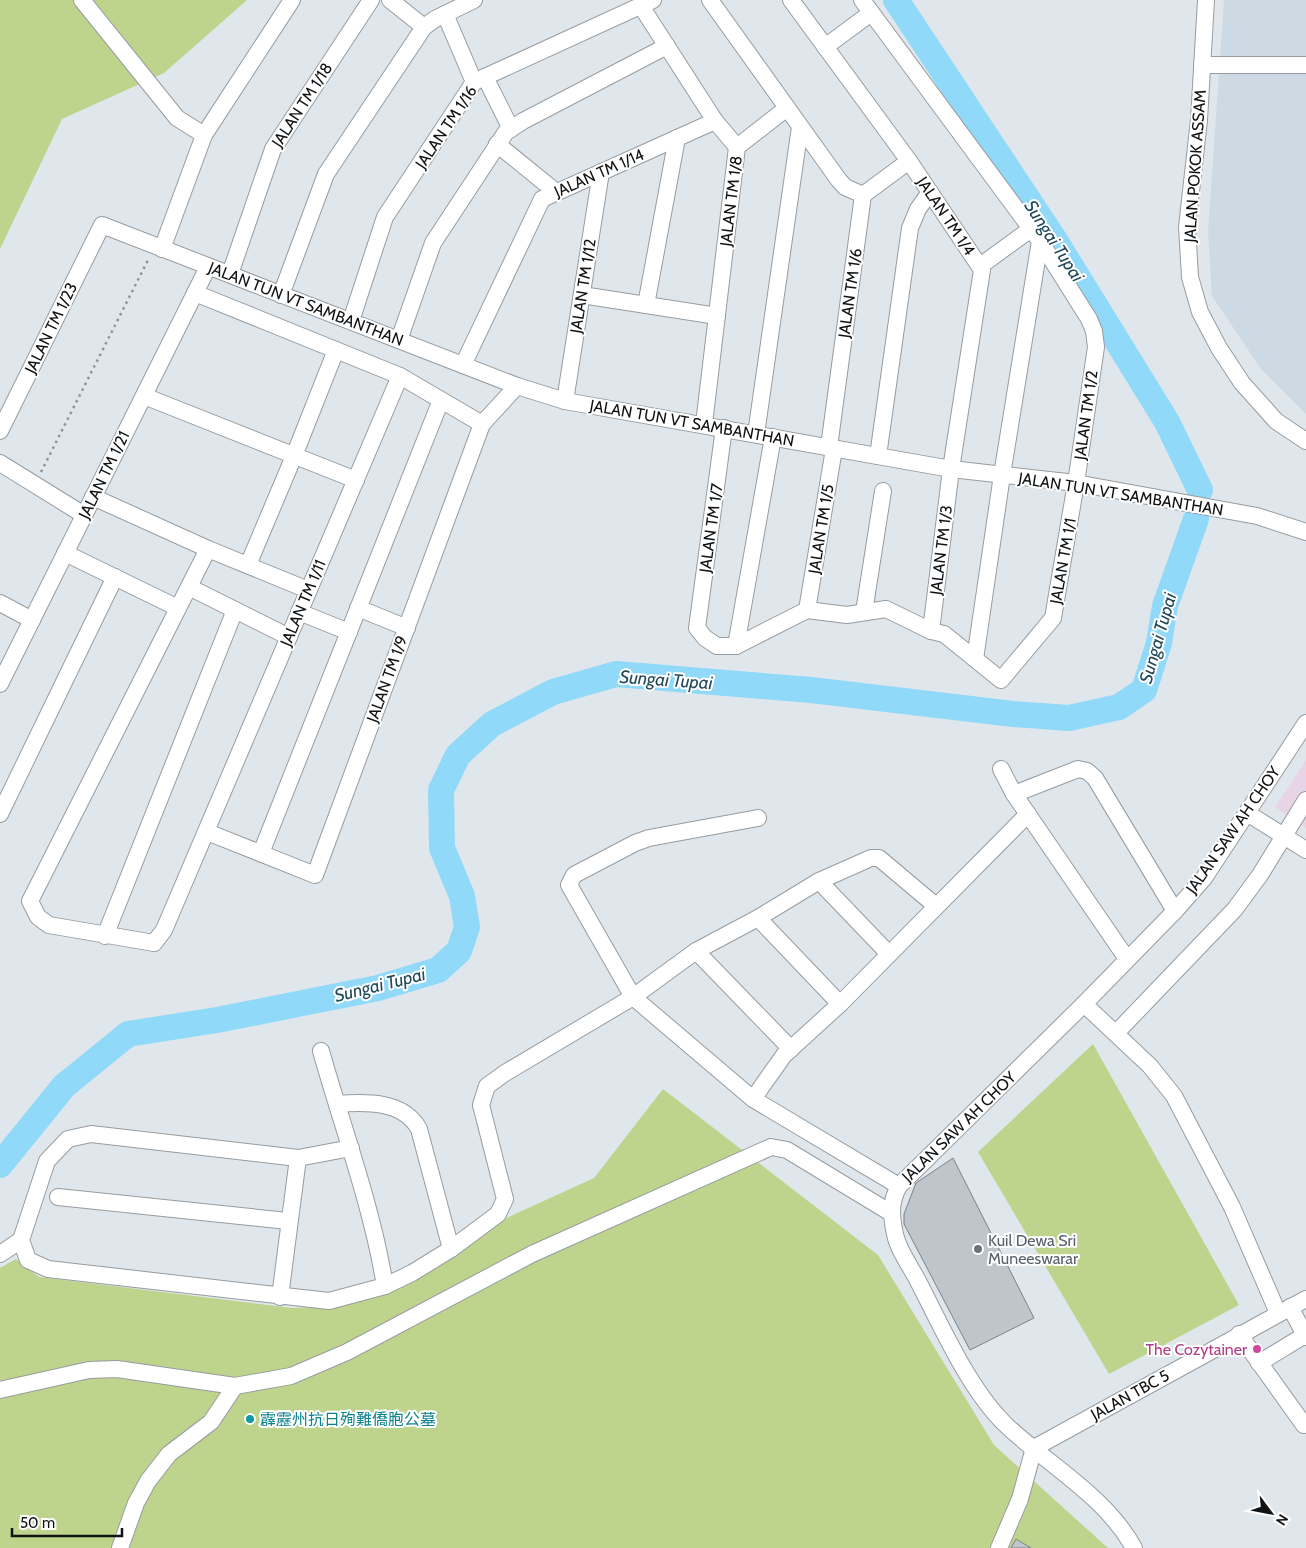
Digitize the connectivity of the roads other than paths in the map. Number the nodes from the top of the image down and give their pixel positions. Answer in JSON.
{"nodes":[{"id":1,"x":82,"y":0,"type":"edge"},
{"id":2,"x":292,"y":0,"type":"edge"},
{"id":3,"x":371,"y":0,"type":"edge"},
{"id":4,"x":390,"y":0,"type":"edge"},
{"id":5,"x":474,"y":0,"type":"edge"},
{"id":6,"x":710,"y":0,"type":"edge"},
{"id":7,"x":790,"y":0,"type":"edge"},
{"id":8,"x":1206,"y":0,"type":"edge"},
{"id":9,"x":647,"y":3,"type":"edge"},
{"id":10,"x":866,"y":6,"type":"edge"},
{"id":11,"x":445,"y":14,"type":"junction"},
{"id":12,"x":424,"y":27,"type":"junction"},
{"id":13,"x":667,"y":46,"type":"junction"},
{"id":14,"x":825,"y":47,"type":"junction"},
{"id":15,"x":1306,"y":64,"type":"edge"},
{"id":16,"x":1202,"y":65,"type":"junction"},
{"id":17,"x":480,"y":79,"type":"junction"},
{"id":18,"x":787,"y":108,"type":"junction"},
{"id":19,"x":715,"y":121,"type":"junction"},
{"id":20,"x":800,"y":126,"type":"junction"},
{"id":21,"x":511,"y":129,"type":"junction"},
{"id":22,"x":204,"y":135,"type":"junction"},
{"id":23,"x":677,"y":138,"type":"junction"},
{"id":24,"x":497,"y":144,"type":"junction"},
{"id":25,"x":737,"y":147,"type":"junction"},
{"id":26,"x":910,"y":161,"type":"junction"},
{"id":27,"x":601,"y":172,"type":"junction"},
{"id":28,"x":556,"y":192,"type":"junction"},
{"id":29,"x":930,"y":192,"type":"junction"},
{"id":30,"x":863,"y":194,"type":"junction"},
{"id":31,"x":102,"y":225,"type":"joint"},
{"id":32,"x":1036,"y":235,"type":"junction"},
{"id":33,"x":159,"y":247,"type":"junction"},
{"id":34,"x":980,"y":266,"type":"junction"},
{"id":35,"x":208,"y":267,"type":"junction"},
{"id":36,"x":230,"y":274,"type":"junction"},
{"id":37,"x":195,"y":293,"type":"junction"},
{"id":38,"x":281,"y":295,"type":"junction"},
{"id":39,"x":582,"y":295,"type":"junction"},
{"id":40,"x":646,"y":305,"type":"junction"},
{"id":41,"x":717,"y":316,"type":"junction"},
{"id":42,"x":351,"y":322,"type":"junction"},
{"id":43,"x":399,"y":340,"type":"junction"},
{"id":44,"x":336,"y":350,"type":"junction"},
{"id":45,"x":463,"y":364,"type":"junction"},
{"id":46,"x":400,"y":376,"type":"junction"},
{"id":47,"x":518,"y":386,"type":"junction"},
{"id":48,"x":144,"y":396,"type":"junction"},
{"id":49,"x":441,"y":400,"type":"junction"},
{"id":50,"x":565,"y":401,"type":"junction"},
{"id":51,"x":482,"y":424,"type":"junction"},
{"id":52,"x":704,"y":424,"type":"junction"},
{"id":53,"x":724,"y":428,"type":"junction"},
{"id":54,"x":0,"y":431,"type":"edge"},
{"id":55,"x":756,"y":434,"type":"junction"},
{"id":56,"x":773,"y":437,"type":"junction"},
{"id":57,"x":1306,"y":441,"type":"edge"},
{"id":58,"x":832,"y":448,"type":"junction"},
{"id":59,"x":294,"y":456,"type":"junction"},
{"id":60,"x":878,"y":456,"type":"junction"},
{"id":61,"x":0,"y":463,"type":"edge"},
{"id":62,"x":951,"y":469,"type":"junction"},
{"id":63,"x":1002,"y":475,"type":"junction"},
{"id":64,"x":356,"y":480,"type":"junction"},
{"id":65,"x":1076,"y":483,"type":"junction"},
{"id":66,"x":883,"y":490,"type":"dead end"},
{"id":67,"x":93,"y":497,"type":"junction"},
{"id":68,"x":84,"y":515,"type":"junction"},
{"id":69,"x":1306,"y":532,"type":"edge"},
{"id":70,"x":208,"y":549,"type":"junction"},
{"id":71,"x":65,"y":553,"type":"junction"},
{"id":72,"x":248,"y":565,"type":"junction"},
{"id":73,"x":115,"y":577,"type":"junction"},
{"id":74,"x":189,"y":586,"type":"junction"},
{"id":75,"x":308,"y":590,"type":"junction"},
{"id":76,"x":0,"y":602,"type":"edge"},
{"id":77,"x":178,"y":608,"type":"junction"},
{"id":78,"x":358,"y":608,"type":"junction"},
{"id":79,"x":235,"y":610,"type":"junction"},
{"id":80,"x":807,"y":610,"type":"junction"},
{"id":81,"x":299,"y":612,"type":"junction"},
{"id":82,"x":864,"y":612,"type":"junction"},
{"id":83,"x":32,"y":620,"type":"junction"},
{"id":84,"x":407,"y":628,"type":"junction"},
{"id":85,"x":931,"y":631,"type":"junction"},
{"id":86,"x":349,"y":632,"type":"junction"},
{"id":87,"x":289,"y":637,"type":"junction"},
{"id":88,"x":736,"y":646,"type":"junction"},
{"id":89,"x":975,"y":659,"type":"junction"},
{"id":90,"x":0,"y":684,"type":"edge"},
{"id":91,"x":1306,"y":723,"type":"edge"},
{"id":92,"x":1001,"y":769,"type":"dead end"},
{"id":93,"x":1014,"y":794,"type":"junction"},
{"id":94,"x":1306,"y":800,"type":"edge"},
{"id":95,"x":1248,"y":813,"type":"junction"},
{"id":96,"x":0,"y":814,"type":"edge"},
{"id":97,"x":1028,"y":814,"type":"junction"},
{"id":98,"x":758,"y":818,"type":"dead end"},
{"id":99,"x":207,"y":832,"type":"junction"},
{"id":100,"x":1284,"y":836,"type":"junction"},
{"id":101,"x":1306,"y":850,"type":"edge"},
{"id":102,"x":261,"y":853,"type":"junction"},
{"id":103,"x":819,"y":881,"type":"junction"},
{"id":104,"x":936,"y":906,"type":"junction"},
{"id":105,"x":1175,"y":911,"type":"junction"},
{"id":106,"x":758,"y":918,"type":"junction"},
{"id":107,"x":105,"y":936,"type":"junction"},
{"id":108,"x":696,"y":951,"type":"junction"},
{"id":109,"x":888,"y":953,"type":"junction"},
{"id":110,"x":1127,"y":959,"type":"junction"},
{"id":111,"x":633,"y":998,"type":"junction"},
{"id":112,"x":840,"y":1004,"type":"junction"},
{"id":113,"x":1084,"y":1004,"type":"junction"},
{"id":114,"x":1117,"y":1032,"type":"junction"},
{"id":115,"x":791,"y":1049,"type":"junction"},
{"id":116,"x":321,"y":1051,"type":"dead end"},
{"id":117,"x":753,"y":1099,"type":"junction"},
{"id":118,"x":337,"y":1104,"type":"junction"},
{"id":119,"x":351,"y":1148,"type":"junction"},
{"id":120,"x":298,"y":1158,"type":"junction"},
{"id":121,"x":898,"y":1186,"type":"junction"},
{"id":122,"x":58,"y":1197,"type":"dead end"},
{"id":123,"x":891,"y":1213,"type":"junction"},
{"id":124,"x":288,"y":1221,"type":"junction"},
{"id":125,"x":21,"y":1240,"type":"junction"},
{"id":126,"x":451,"y":1249,"type":"junction"},
{"id":127,"x":0,"y":1254,"type":"edge"},
{"id":128,"x":385,"y":1286,"type":"junction"},
{"id":129,"x":280,"y":1297,"type":"junction"},
{"id":130,"x":1306,"y":1299,"type":"edge"},
{"id":131,"x":1284,"y":1310,"type":"junction"},
{"id":132,"x":1239,"y":1334,"type":"junction"},
{"id":133,"x":1305,"y":1336,"type":"edge"},
{"id":134,"x":1259,"y":1363,"type":"junction"},
{"id":135,"x":235,"y":1386,"type":"junction"},
{"id":136,"x":0,"y":1390,"type":"edge"},
{"id":137,"x":1304,"y":1426,"type":"dead end"},
{"id":138,"x":1034,"y":1448,"type":"junction"},
{"id":139,"x":120,"y":1548,"type":"edge"},
{"id":140,"x":999,"y":1548,"type":"edge"},
{"id":141,"x":1134,"y":1548,"type":"edge"}],
"edges":[{"from":1,"to":22,"type":"street"},
{"from":2,"to":22,"type":"street"},
{"from":3,"to":36,"type":"street","name":"JALAN TM 1/18"},
{"from":4,"to":12,"type":"street"},
{"from":5,"to":11,"type":"street"},
{"from":6,"to":18,"type":"street"},
{"from":7,"to":14,"type":"street","name":"JALAN TM 1/4"},
{"from":8,"to":16,"type":"street","name":"JALAN POKOK ASSAM"},
{"from":9,"to":13,"type":"street","name":"JALAN TM 1/8"},
{"from":9,"to":17,"type":"street","name":"JALAN TM 1/16"},
{"from":10,"to":14,"type":"street"},
{"from":10,"to":32,"type":"street"},
{"from":11,"to":12,"type":"street"},
{"from":11,"to":17,"type":"street"},
{"from":12,"to":38,"type":"street"},
{"from":13,"to":19,"type":"street","name":"JALAN TM 1/8"},
{"from":13,"to":21,"type":"street"},
{"from":14,"to":26,"type":"street","name":"JALAN TM 1/4"},
{"from":15,"to":16,"type":"street"},
{"from":16,"to":57,"type":"street","name":"JALAN POKOK ASSAM"},
{"from":17,"to":21,"type":"street"},
{"from":17,"to":42,"type":"street","name":"JALAN TM 1/16"},
{"from":18,"to":20,"type":"street"},
{"from":18,"to":25,"type":"street"},
{"from":19,"to":23,"type":"street","name":"JALAN TM 1/14"},
{"from":19,"to":25,"type":"street","name":"JALAN TM 1/8"},
{"from":20,"to":30,"type":"street"},
{"from":20,"to":55,"type":"street"},
{"from":21,"to":24,"type":"street"},
{"from":22,"to":33,"type":"street"},
{"from":23,"to":27,"type":"street","name":"JALAN TM 1/14"},
{"from":23,"to":40,"type":"street"},
{"from":24,"to":28,"type":"street"},
{"from":24,"to":43,"type":"street"},
{"from":25,"to":41,"type":"street","name":"JALAN TM 1/8"},
{"from":26,"to":29,"type":"street","name":"JALAN TM 1/4"},
{"from":26,"to":30,"type":"street"},
{"from":27,"to":28,"type":"street","name":"JALAN TM 1/14"},
{"from":27,"to":39,"type":"street","name":"JALAN TM 1/12"},
{"from":28,"to":45,"type":"street","name":"JALAN TM 1/14"},
{"from":29,"to":34,"type":"street","name":"JALAN TM 1/4"},
{"from":29,"to":60,"type":"street"},
{"from":30,"to":58,"type":"street","name":"JALAN TM 1/6"},
{"from":31,"to":33,"type":"street","name":"JALAN TUN VT SAMBANTHAN"},
{"from":31,"to":54,"type":"street","name":"JALAN TM 1/23"},
{"from":32,"to":34,"type":"street"},
{"from":32,"to":63,"type":"street"},
{"from":32,"to":65,"type":"street","name":"JALAN TM 1/2"},
{"from":33,"to":35,"type":"street","name":"JALAN TUN VT SAMBANTHAN"},
{"from":34,"to":62,"type":"street","name":"JALAN TM 1/4"},
{"from":35,"to":36,"type":"street","name":"JALAN TUN VT SAMBANTHAN"},
{"from":35,"to":37,"type":"street","name":"JALAN TM 1/21"},
{"from":36,"to":38,"type":"street","name":"JALAN TUN VT SAMBANTHAN"},
{"from":37,"to":44,"type":"street"},
{"from":37,"to":48,"type":"street","name":"JALAN TM 1/21"},
{"from":38,"to":42,"type":"street","name":"JALAN TUN VT SAMBANTHAN"},
{"from":39,"to":40,"type":"street"},
{"from":39,"to":50,"type":"street","name":"JALAN TM 1/12"},
{"from":40,"to":41,"type":"street"},
{"from":41,"to":52,"type":"street","name":"JALAN TM 1/8"},
{"from":42,"to":43,"type":"street","name":"JALAN TUN VT SAMBANTHAN"},
{"from":43,"to":45,"type":"street","name":"JALAN TUN VT SAMBANTHAN"},
{"from":44,"to":46,"type":"street"},
{"from":44,"to":59,"type":"street"},
{"from":45,"to":47,"type":"street","name":"JALAN TUN VT SAMBANTHAN"},
{"from":46,"to":49,"type":"street"},
{"from":46,"to":64,"type":"street","name":"JALAN TM 1/11"},
{"from":47,"to":50,"type":"street","name":"JALAN TUN VT SAMBANTHAN"},
{"from":47,"to":51,"type":"street","name":"JALAN TM 1/9"},
{"from":48,"to":59,"type":"street"},
{"from":48,"to":67,"type":"street","name":"JALAN TM 1/21"},
{"from":49,"to":51,"type":"street"},
{"from":49,"to":78,"type":"street"},
{"from":50,"to":52,"type":"street","name":"JALAN TUN VT SAMBANTHAN"},
{"from":51,"to":84,"type":"street","name":"JALAN TM 1/9"},
{"from":52,"to":53,"type":"street","name":"JALAN TUN VT SAMBANTHAN"},
{"from":53,"to":55,"type":"street","name":"JALAN TUN VT SAMBANTHAN"},
{"from":53,"to":88,"type":"street","name":"JALAN TM 1/7"},
{"from":55,"to":56,"type":"street","name":"JALAN TUN VT SAMBANTHAN"},
{"from":56,"to":58,"type":"street","name":"JALAN TUN VT SAMBANTHAN"},
{"from":56,"to":88,"type":"street"},
{"from":58,"to":60,"type":"street","name":"JALAN TUN VT SAMBANTHAN"},
{"from":58,"to":80,"type":"street","name":"JALAN TM 1/5"},
{"from":59,"to":64,"type":"street"},
{"from":59,"to":72,"type":"street"},
{"from":60,"to":62,"type":"street","name":"JALAN TUN VT SAMBANTHAN"},
{"from":61,"to":68,"type":"street"},
{"from":62,"to":63,"type":"street","name":"JALAN TUN VT SAMBANTHAN"},
{"from":62,"to":85,"type":"street","name":"JALAN TM 1/3"},
{"from":63,"to":65,"type":"street","name":"JALAN TUN VT SAMBANTHAN"},
{"from":63,"to":89,"type":"street"},
{"from":64,"to":75,"type":"street","name":"JALAN TM 1/11"},
{"from":65,"to":69,"type":"street","name":"JALAN TUN VT SAMBANTHAN"},
{"from":65,"to":89,"type":"street","name":"JALAN TM 1/1"},
{"from":66,"to":82,"type":"street"},
{"from":67,"to":68,"type":"street","name":"JALAN TM 1/21"},
{"from":67,"to":70,"type":"street"},
{"from":68,"to":71,"type":"street","name":"JALAN TM 1/21"},
{"from":70,"to":72,"type":"street"},
{"from":70,"to":74,"type":"street"},
{"from":71,"to":73,"type":"street"},
{"from":71,"to":83,"type":"street","name":"JALAN TM 1/21"},
{"from":72,"to":75,"type":"street"},
{"from":73,"to":77,"type":"street"},
{"from":73,"to":96,"type":"street"},
{"from":74,"to":77,"type":"street"},
{"from":74,"to":79,"type":"street"},
{"from":75,"to":81,"type":"street","name":"JALAN TM 1/11"},
{"from":76,"to":83,"type":"street"},
{"from":77,"to":107,"type":"street"},
{"from":78,"to":84,"type":"street"},
{"from":78,"to":86,"type":"street"},
{"from":79,"to":87,"type":"street"},
{"from":79,"to":107,"type":"street"},
{"from":80,"to":82,"type":"street"},
{"from":80,"to":88,"type":"street"},
{"from":81,"to":86,"type":"street"},
{"from":81,"to":87,"type":"street","name":"JALAN TM 1/11"},
{"from":82,"to":85,"type":"street"},
{"from":83,"to":90,"type":"street","name":"JALAN TM 1/21"},
{"from":84,"to":102,"type":"street","name":"JALAN TM 1/9"},
{"from":85,"to":89,"type":"street"},
{"from":86,"to":102,"type":"street"},
{"from":87,"to":99,"type":"street","name":"JALAN TM 1/11"},
{"from":91,"to":95,"type":"street","name":"JALAN SAW AH CHOY"},
{"from":92,"to":93,"type":"street"},
{"from":93,"to":97,"type":"street"},
{"from":93,"to":105,"type":"street"},
{"from":94,"to":100,"type":"street"},
{"from":95,"to":100,"type":"street"},
{"from":95,"to":105,"type":"street","name":"JALAN SAW AH CHOY"},
{"from":97,"to":104,"type":"street"},
{"from":97,"to":110,"type":"street"},
{"from":98,"to":111,"type":"street"},
{"from":99,"to":102,"type":"street","name":"JALAN TM 1/9"},
{"from":99,"to":107,"type":"street","name":"JALAN TM 1/11"},
{"from":100,"to":101,"type":"street"},
{"from":100,"to":114,"type":"street"},
{"from":103,"to":104,"type":"street"},
{"from":103,"to":106,"type":"street"},
{"from":103,"to":109,"type":"street"},
{"from":104,"to":109,"type":"street"},
{"from":105,"to":110,"type":"street","name":"JALAN SAW AH CHOY"},
{"from":106,"to":108,"type":"street"},
{"from":106,"to":112,"type":"street"},
{"from":108,"to":111,"type":"street"},
{"from":108,"to":115,"type":"street"},
{"from":109,"to":112,"type":"street"},
{"from":110,"to":113,"type":"street","name":"JALAN SAW AH CHOY"},
{"from":111,"to":117,"type":"street"},
{"from":111,"to":126,"type":"street"},
{"from":112,"to":115,"type":"street"},
{"from":113,"to":114,"type":"street"},
{"from":113,"to":121,"type":"street","name":"JALAN SAW AH CHOY"},
{"from":114,"to":131,"type":"street"},
{"from":115,"to":117,"type":"street"},
{"from":116,"to":118,"type":"street"},
{"from":117,"to":121,"type":"street"},
{"from":118,"to":119,"type":"street"},
{"from":118,"to":126,"type":"street"},
{"from":119,"to":120,"type":"street"},
{"from":119,"to":128,"type":"street"},
{"from":120,"to":124,"type":"street"},
{"from":120,"to":125,"type":"street"},
{"from":121,"to":123,"type":"street","name":"JALAN SAW AH CHOY"},
{"from":122,"to":124,"type":"street"},
{"from":123,"to":135,"type":"street"},
{"from":123,"to":138,"type":"street","name":"JALAN SAW AH CHOY"},
{"from":124,"to":129,"type":"street"},
{"from":125,"to":127,"type":"street"},
{"from":125,"to":129,"type":"street"},
{"from":126,"to":128,"type":"street"},
{"from":128,"to":129,"type":"street"},
{"from":130,"to":131,"type":"street","name":"JALAN TBC 5"},
{"from":131,"to":132,"type":"street","name":"JALAN TBC 5"},
{"from":131,"to":133,"type":"street"},
{"from":132,"to":134,"type":"street"},
{"from":132,"to":138,"type":"street","name":"JALAN TBC 5"},
{"from":133,"to":134,"type":"street"},
{"from":134,"to":137,"type":"street"},
{"from":135,"to":136,"type":"street"},
{"from":135,"to":139,"type":"street"},
{"from":138,"to":140,"type":"street"},
{"from":138,"to":141,"type":"street","name":"JALAN SAW AH CHOY"}]}
